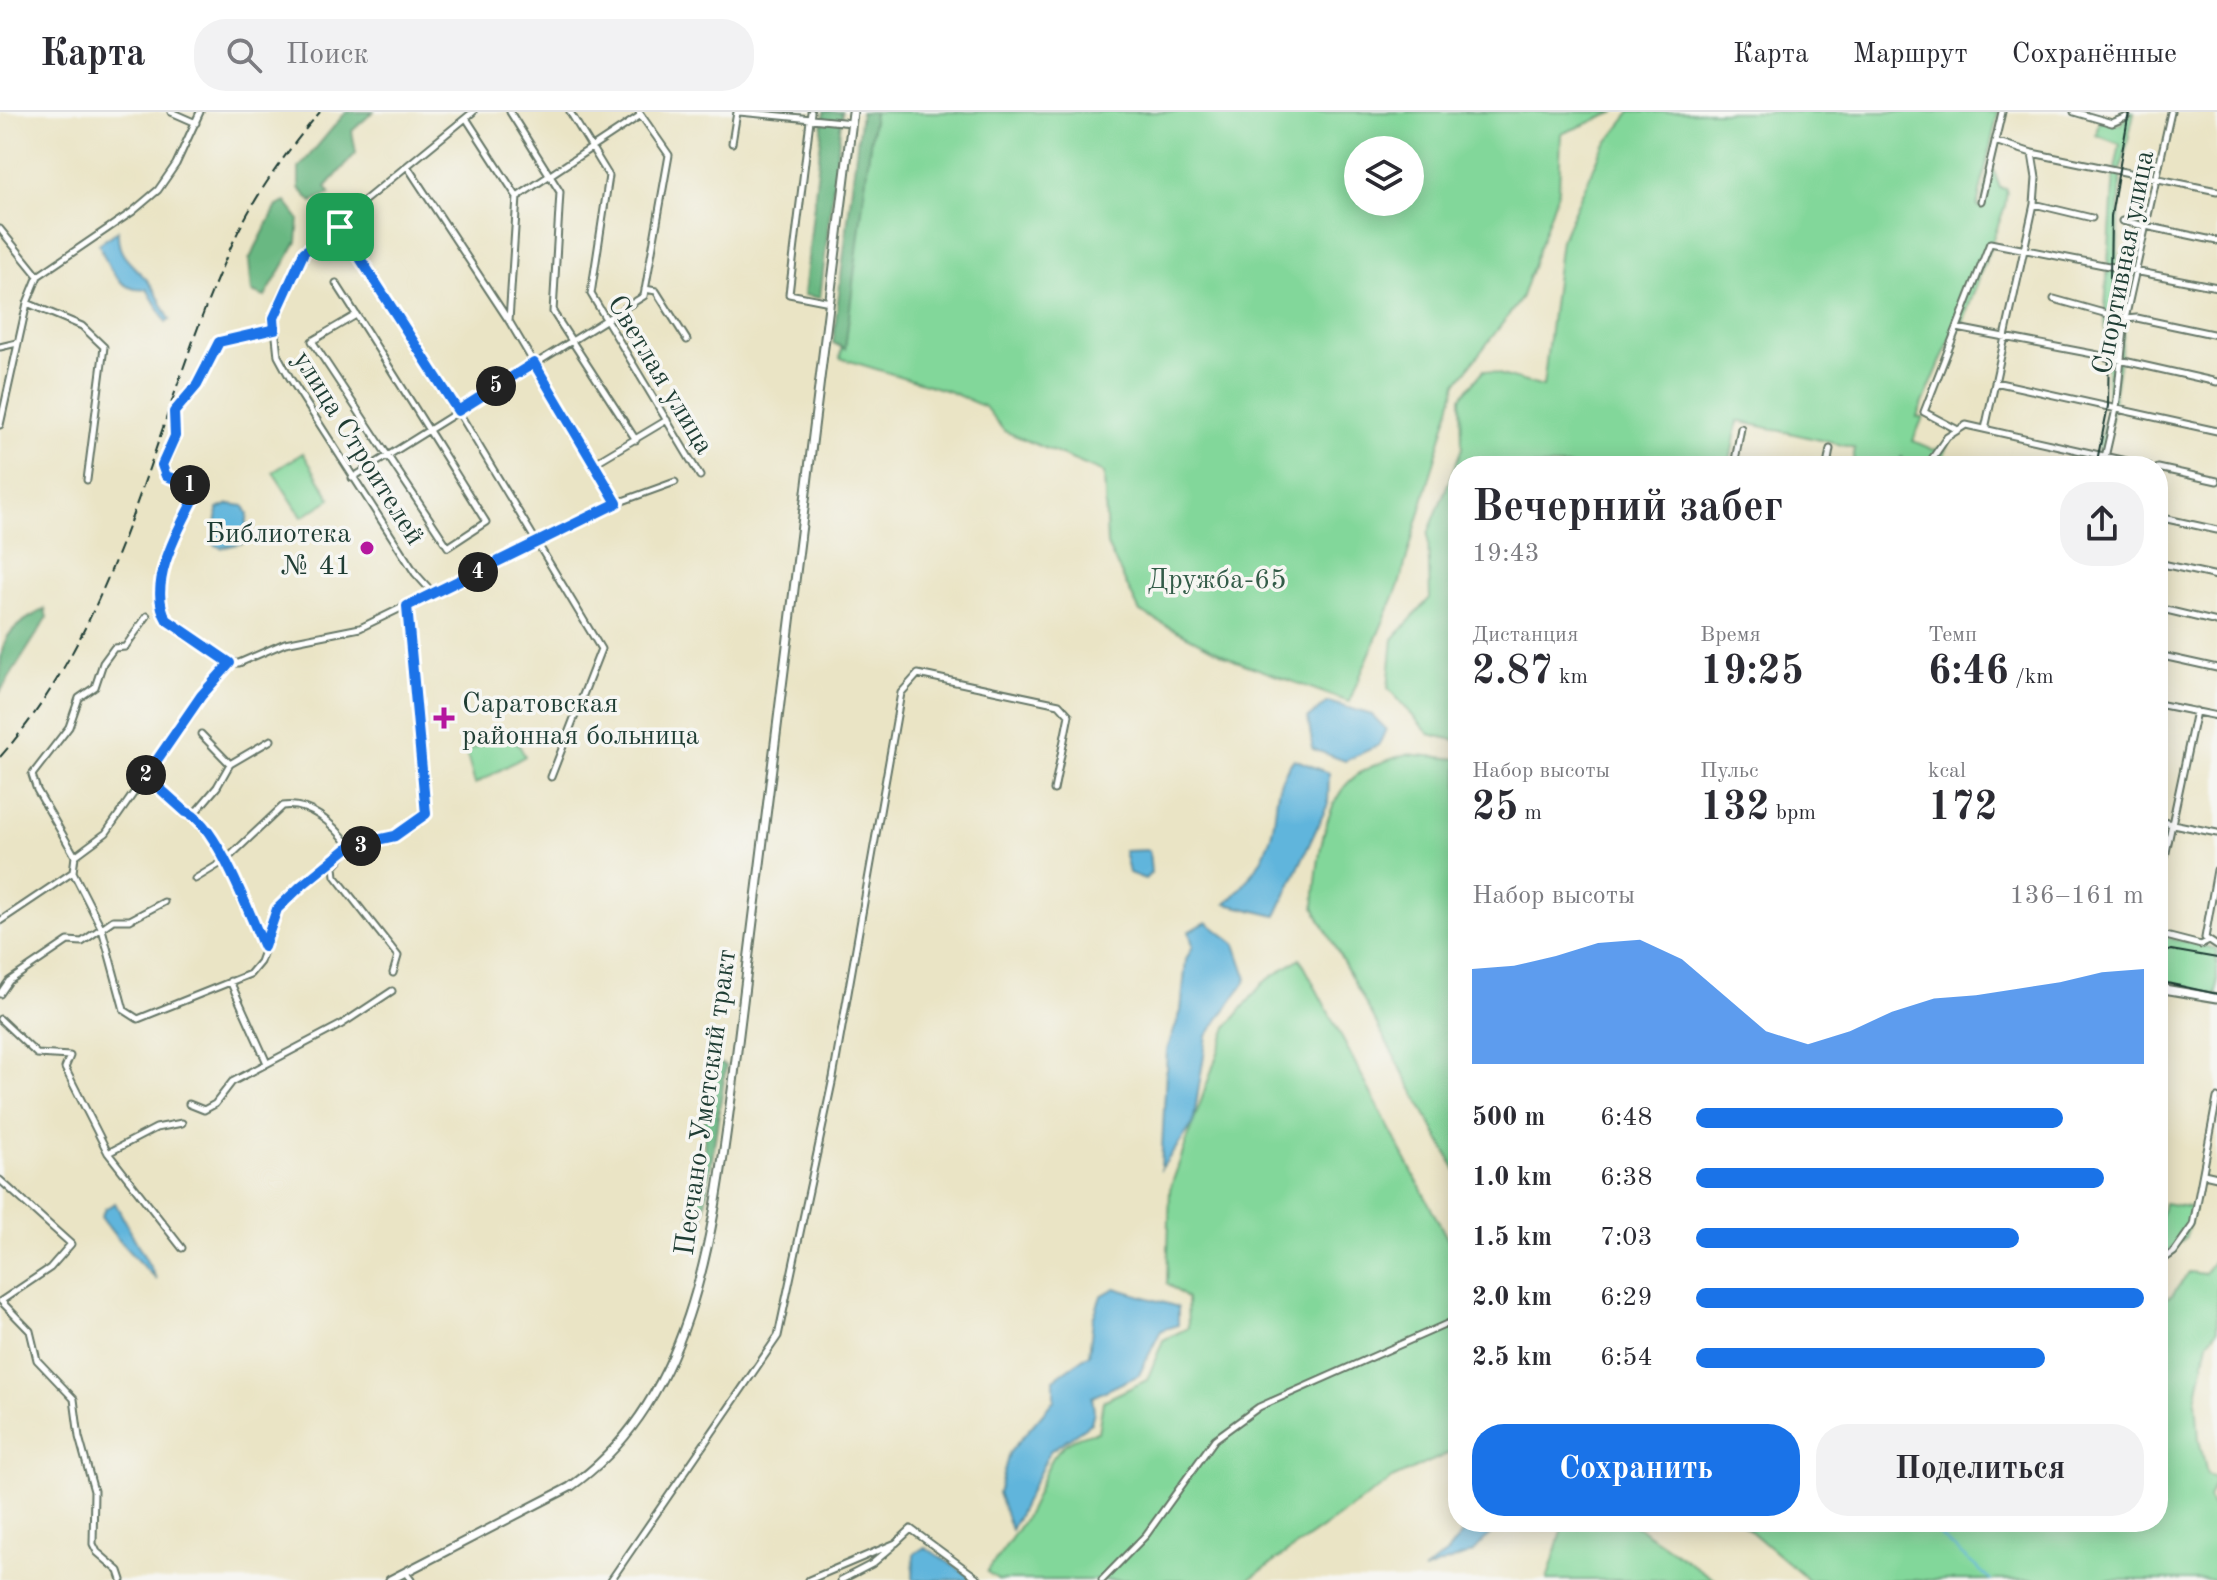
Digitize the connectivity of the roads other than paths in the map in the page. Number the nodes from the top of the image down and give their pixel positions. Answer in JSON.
{"nodes":[{"id":1,"x":171,"y":112,"type":"edge"},
{"id":2,"x":200,"y":112,"type":"edge"},
{"id":3,"x":473,"y":112,"type":"edge"},
{"id":4,"x":510,"y":112,"type":"edge"},
{"id":5,"x":570,"y":112,"type":"edge"},
{"id":6,"x":738,"y":112,"type":"edge"},
{"id":7,"x":853,"y":112,"type":"edge"},
{"id":8,"x":2002,"y":112,"type":"edge"},
{"id":9,"x":2074,"y":112,"type":"edge"},
{"id":10,"x":2171,"y":112,"type":"edge"},
{"id":11,"x":640,"y":114,"type":"edge"},
{"id":12,"x":810,"y":116,"type":"edge"},
{"id":13,"x":2126,"y":117,"type":"dead end"},
{"id":14,"x":466,"y":118,"type":"junction"},
{"id":15,"x":196,"y":123,"type":"junction"},
{"id":16,"x":852,"y":123,"type":"junction"},
{"id":17,"x":1995,"y":141,"type":"junction"},
{"id":18,"x":732,"y":143,"type":"dead end"},
{"id":19,"x":593,"y":148,"type":"junction"},
{"id":20,"x":2032,"y":153,"type":"junction"},
{"id":21,"x":407,"y":166,"type":"junction"},
{"id":22,"x":551,"y":175,"type":"junction"},
{"id":23,"x":2158,"y":179,"type":"junction"},
{"id":24,"x":2217,"y":191,"type":"edge"},
{"id":25,"x":517,"y":197,"type":"junction"},
{"id":26,"x":1981,"y":201,"type":"dead end"},
{"id":27,"x":2034,"y":204,"type":"junction"},
{"id":28,"x":2092,"y":218,"type":"dead end"},
{"id":29,"x":2122,"y":221,"type":"dead end"},
{"id":30,"x":2146,"y":226,"type":"junction"},
{"id":31,"x":340,"y":227,"type":"junction"},
{"id":32,"x":1,"y":231,"type":"edge"},
{"id":33,"x":2217,"y":241,"type":"edge"},
{"id":34,"x":2022,"y":249,"type":"junction"},
{"id":35,"x":2137,"y":270,"type":"junction"},
{"id":36,"x":38,"y":276,"type":"junction"},
{"id":37,"x":336,"y":283,"type":"dead end"},
{"id":38,"x":2217,"y":287,"type":"edge"},
{"id":39,"x":644,"y":292,"type":"junction"},
{"id":40,"x":2054,"y":299,"type":"dead end"},
{"id":41,"x":831,"y":302,"type":"junction"},
{"id":42,"x":27,"y":303,"type":"junction"},
{"id":43,"x":356,"y":315,"type":"junction"},
{"id":44,"x":2125,"y":319,"type":"junction"},
{"id":45,"x":604,"y":320,"type":"junction"},
{"id":46,"x":509,"y":321,"type":"junction"},
{"id":47,"x":1957,"y":328,"type":"junction"},
{"id":48,"x":275,"y":329,"type":"junction"},
{"id":49,"x":2217,"y":335,"type":"edge"},
{"id":50,"x":2005,"y":337,"type":"junction"},
{"id":51,"x":687,"y":340,"type":"dead end"},
{"id":52,"x":570,"y":341,"type":"junction"},
{"id":53,"x":17,"y":343,"type":"junction"},
{"id":54,"x":0,"y":347,"type":"edge"},
{"id":55,"x":2121,"y":360,"type":"junction"},
{"id":56,"x":534,"y":363,"type":"junction"},
{"id":57,"x":1995,"y":382,"type":"junction"},
{"id":58,"x":2217,"y":382,"type":"edge"},
{"id":59,"x":2116,"y":409,"type":"junction"},
{"id":60,"x":458,"y":411,"type":"junction"},
{"id":61,"x":667,"y":420,"type":"junction"},
{"id":62,"x":0,"y":425,"type":"edge"},
{"id":63,"x":1741,"y":428,"type":"dead end"},
{"id":64,"x":428,"y":429,"type":"junction"},
{"id":65,"x":1956,"y":429,"type":"junction"},
{"id":66,"x":1985,"y":429,"type":"junction"},
{"id":67,"x":2217,"y":431,"type":"edge"},
{"id":68,"x":636,"y":440,"type":"junction"},
{"id":69,"x":1830,"y":449,"type":"dead end"},
{"id":70,"x":387,"y":455,"type":"junction"},
{"id":71,"x":1736,"y":456,"type":"edge"},
{"id":72,"x":1829,"y":456,"type":"edge"},
{"id":73,"x":1936,"y":456,"type":"edge"},
{"id":74,"x":2107,"y":456,"type":"joint"},
{"id":75,"x":595,"y":463,"type":"junction"},
{"id":76,"x":2168,"y":470,"type":"edge"},
{"id":77,"x":700,"y":476,"type":"dead end"},
{"id":78,"x":352,"y":478,"type":"junction"},
{"id":79,"x":87,"y":480,"type":"dead end"},
{"id":80,"x":2217,"y":481,"type":"edge"},
{"id":81,"x":675,"y":482,"type":"dead end"},
{"id":82,"x":617,"y":503,"type":"junction"},
{"id":83,"x":2168,"y":519,"type":"edge"},
{"id":84,"x":2217,"y":530,"type":"edge"},
{"id":85,"x":539,"y":542,"type":"junction"},
{"id":86,"x":2168,"y":565,"type":"edge"},
{"id":87,"x":2217,"y":576,"type":"edge"},
{"id":88,"x":433,"y":593,"type":"junction"},
{"id":89,"x":407,"y":606,"type":"junction"},
{"id":90,"x":2168,"y":610,"type":"edge"},
{"id":91,"x":147,"y":616,"type":"dead end"},
{"id":92,"x":2217,"y":622,"type":"edge"},
{"id":93,"x":2168,"y":657,"type":"edge"},
{"id":94,"x":230,"y":663,"type":"junction"},
{"id":95,"x":2217,"y":668,"type":"edge"},
{"id":96,"x":2168,"y":706,"type":"edge"},
{"id":97,"x":2196,"y":711,"type":"junction"},
{"id":98,"x":2217,"y":716,"type":"edge"},
{"id":99,"x":201,"y":734,"type":"dead end"},
{"id":100,"x":271,"y":740,"type":"dead end"},
{"id":101,"x":230,"y":764,"type":"junction"},
{"id":102,"x":146,"y":776,"type":"junction"},
{"id":103,"x":551,"y":777,"type":"dead end"},
{"id":104,"x":1054,"y":790,"type":"dead end"},
{"id":105,"x":194,"y":814,"type":"junction"},
{"id":106,"x":2168,"y":823,"type":"edge"},
{"id":107,"x":2172,"y":824,"type":"junction"},
{"id":108,"x":2217,"y":833,"type":"edge"},
{"id":109,"x":2168,"y":843,"type":"edge"},
{"id":110,"x":350,"y":846,"type":"junction"},
{"id":111,"x":75,"y":856,"type":"junction"},
{"id":112,"x":226,"y":860,"type":"junction"},
{"id":113,"x":2217,"y":870,"type":"edge"},
{"id":114,"x":73,"y":872,"type":"junction"},
{"id":115,"x":195,"y":879,"type":"dead end"},
{"id":116,"x":164,"y":902,"type":"dead end"},
{"id":117,"x":0,"y":921,"type":"edge"},
{"id":118,"x":102,"y":929,"type":"junction"},
{"id":119,"x":2168,"y":937,"type":"edge"},
{"id":120,"x":2212,"y":944,"type":"edge"},
{"id":121,"x":264,"y":947,"type":"junction"},
{"id":122,"x":393,"y":973,"type":"dead end"},
{"id":123,"x":230,"y":981,"type":"junction"},
{"id":124,"x":2168,"y":990,"type":"edge"},
{"id":125,"x":392,"y":991,"type":"dead end"},
{"id":126,"x":0,"y":994,"type":"edge"},
{"id":127,"x":2217,"y":998,"type":"edge"},
{"id":128,"x":0,"y":1019,"type":"edge"},
{"id":129,"x":267,"y":1063,"type":"junction"},
{"id":130,"x":2217,"y":1098,"type":"edge"},
{"id":131,"x":189,"y":1104,"type":"dead end"},
{"id":132,"x":182,"y":1123,"type":"dead end"},
{"id":133,"x":108,"y":1153,"type":"junction"},
{"id":134,"x":2204,"y":1174,"type":"junction"},
{"id":135,"x":2217,"y":1177,"type":"edge"},
{"id":136,"x":0,"y":1180,"type":"edge"},
{"id":137,"x":182,"y":1248,"type":"dead end"},
{"id":138,"x":2168,"y":1254,"type":"edge"},
{"id":139,"x":0,"y":1302,"type":"edge"},
{"id":140,"x":1448,"y":1323,"type":"edge"},
{"id":141,"x":896,"y":1543,"type":"junction"},
{"id":142,"x":405,"y":1572,"type":"junction"},
{"id":143,"x":122,"y":1580,"type":"edge"},
{"id":144,"x":390,"y":1580,"type":"edge"},
{"id":145,"x":411,"y":1580,"type":"edge"},
{"id":146,"x":611,"y":1580,"type":"edge"},
{"id":147,"x":809,"y":1580,"type":"edge"},
{"id":148,"x":841,"y":1580,"type":"edge"},
{"id":149,"x":980,"y":1580,"type":"edge"},
{"id":150,"x":1102,"y":1580,"type":"edge"}],
"edges":[{"from":1,"to":15,"type":"street"},
{"from":2,"to":15,"type":"street"},
{"from":3,"to":14,"type":"street","name":"улица Строителей"},
{"from":4,"to":22,"type":"street"},
{"from":5,"to":19,"type":"street","name":"Светлая улица"},
{"from":6,"to":12,"type":"street"},
{"from":6,"to":18,"type":"street"},
{"from":7,"to":16,"type":"main road","name":"Песчано-Уметский тракт"},
{"from":8,"to":17,"type":"street"},
{"from":9,"to":13,"type":"street"},
{"from":10,"to":23,"type":"street","name":"Спортивная улица"},
{"from":11,"to":19,"type":"street"},
{"from":11,"to":39,"type":"street"},
{"from":12,"to":16,"type":"street"},
{"from":12,"to":41,"type":"street"},
{"from":14,"to":21,"type":"street","name":"улица Строителей"},
{"from":14,"to":25,"type":"street"},
{"from":15,"to":36,"type":"street"},
{"from":16,"to":41,"type":"main road","name":"Песчано-Уметский тракт"},
{"from":17,"to":20,"type":"street"},
{"from":17,"to":26,"type":"street"},
{"from":19,"to":22,"type":"street"},
{"from":19,"to":45,"type":"street","name":"Светлая улица"},
{"from":20,"to":23,"type":"street"},
{"from":20,"to":27,"type":"street"},
{"from":21,"to":31,"type":"street","name":"улица Строителей"},
{"from":21,"to":46,"type":"street"},
{"from":22,"to":25,"type":"street"},
{"from":22,"to":52,"type":"street"},
{"from":23,"to":24,"type":"street"},
{"from":23,"to":30,"type":"street","name":"Спортивная улица"},
{"from":25,"to":46,"type":"street"},
{"from":27,"to":28,"type":"street"},
{"from":27,"to":34,"type":"street"},
{"from":29,"to":30,"type":"street"},
{"from":30,"to":33,"type":"street"},
{"from":30,"to":35,"type":"street","name":"Спортивная улица"},
{"from":31,"to":48,"type":"street","name":"улица Строителей"},
{"from":31,"to":60,"type":"street"},
{"from":32,"to":36,"type":"street"},
{"from":34,"to":35,"type":"street"},
{"from":34,"to":47,"type":"street"},
{"from":34,"to":50,"type":"street"},
{"from":35,"to":38,"type":"street"},
{"from":35,"to":44,"type":"street","name":"Спортивная улица"},
{"from":36,"to":42,"type":"street"},
{"from":37,"to":43,"type":"street"},
{"from":39,"to":45,"type":"street"},
{"from":39,"to":51,"type":"street"},
{"from":40,"to":44,"type":"street"},
{"from":41,"to":142,"type":"main road","name":"Песчано-Уметский тракт"},
{"from":42,"to":53,"type":"street"},
{"from":42,"to":79,"type":"street"},
{"from":43,"to":64,"type":"street"},
{"from":43,"to":70,"type":"street"},
{"from":44,"to":49,"type":"street"},
{"from":44,"to":55,"type":"street","name":"Спортивная улица"},
{"from":45,"to":52,"type":"street"},
{"from":45,"to":61,"type":"street","name":"Светлая улица"},
{"from":46,"to":56,"type":"street"},
{"from":47,"to":50,"type":"street"},
{"from":47,"to":65,"type":"street"},
{"from":48,"to":78,"type":"street","name":"улица Строителей"},
{"from":48,"to":94,"type":"street"},
{"from":50,"to":55,"type":"street"},
{"from":50,"to":57,"type":"street"},
{"from":52,"to":56,"type":"street"},
{"from":52,"to":68,"type":"street"},
{"from":53,"to":54,"type":"street"},
{"from":53,"to":62,"type":"street"},
{"from":55,"to":58,"type":"street"},
{"from":55,"to":59,"type":"street","name":"Спортивная улица"},
{"from":56,"to":60,"type":"street"},
{"from":56,"to":75,"type":"street"},
{"from":57,"to":59,"type":"street"},
{"from":57,"to":66,"type":"street"},
{"from":59,"to":67,"type":"street"},
{"from":59,"to":74,"type":"street","name":"Спортивная улица"},
{"from":60,"to":64,"type":"street"},
{"from":60,"to":85,"type":"street"},
{"from":61,"to":68,"type":"street"},
{"from":61,"to":77,"type":"street","name":"Светлая улица"},
{"from":63,"to":71,"type":"street"},
{"from":64,"to":70,"type":"street"},
{"from":64,"to":70,"type":"street"},
{"from":65,"to":66,"type":"street"},
{"from":65,"to":73,"type":"street"},
{"from":66,"to":74,"type":"street"},
{"from":68,"to":75,"type":"street"},
{"from":69,"to":72,"type":"street"},
{"from":70,"to":78,"type":"street"},
{"from":75,"to":82,"type":"street"},
{"from":76,"to":80,"type":"street"},
{"from":78,"to":88,"type":"street","name":"улица Строителей"},
{"from":81,"to":82,"type":"street"},
{"from":82,"to":85,"type":"street"},
{"from":83,"to":84,"type":"street"},
{"from":85,"to":88,"type":"street"},
{"from":85,"to":103,"type":"street"},
{"from":86,"to":87,"type":"street"},
{"from":88,"to":89,"type":"street"},
{"from":89,"to":94,"type":"street"},
{"from":89,"to":110,"type":"street"},
{"from":90,"to":92,"type":"street"},
{"from":91,"to":111,"type":"street"},
{"from":93,"to":95,"type":"street"},
{"from":94,"to":102,"type":"street"},
{"from":96,"to":97,"type":"street"},
{"from":97,"to":98,"type":"street"},
{"from":97,"to":107,"type":"street"},
{"from":99,"to":101,"type":"street"},
{"from":100,"to":101,"type":"street"},
{"from":101,"to":105,"type":"street"},
{"from":102,"to":105,"type":"street"},
{"from":102,"to":111,"type":"street"},
{"from":104,"to":146,"type":"street"},
{"from":105,"to":112,"type":"street"},
{"from":106,"to":107,"type":"street"},
{"from":107,"to":108,"type":"street"},
{"from":107,"to":109,"type":"street"},
{"from":110,"to":112,"type":"street"},
{"from":110,"to":121,"type":"street"},
{"from":110,"to":122,"type":"street"},
{"from":111,"to":114,"type":"street"},
{"from":112,"to":115,"type":"street"},
{"from":112,"to":121,"type":"street"},
{"from":113,"to":120,"type":"street"},
{"from":114,"to":117,"type":"street"},
{"from":114,"to":118,"type":"street"},
{"from":116,"to":118,"type":"street"},
{"from":118,"to":123,"type":"street"},
{"from":118,"to":126,"type":"street"},
{"from":119,"to":120,"type":"street"},
{"from":121,"to":123,"type":"street"},
{"from":123,"to":129,"type":"street"},
{"from":124,"to":127,"type":"main road"},
{"from":125,"to":129,"type":"street"},
{"from":128,"to":133,"type":"street"},
{"from":129,"to":131,"type":"street"},
{"from":130,"to":134,"type":"street"},
{"from":132,"to":133,"type":"street"},
{"from":133,"to":137,"type":"street"},
{"from":134,"to":135,"type":"street"},
{"from":134,"to":138,"type":"street"},
{"from":136,"to":139,"type":"street"},
{"from":139,"to":143,"type":"street"},
{"from":140,"to":150,"type":"street"},
{"from":141,"to":147,"type":"street"},
{"from":141,"to":148,"type":"street"},
{"from":141,"to":149,"type":"street"},
{"from":142,"to":144,"type":"main road","name":"Песчано-Уметский тракт"},
{"from":142,"to":145,"type":"street"}]}
